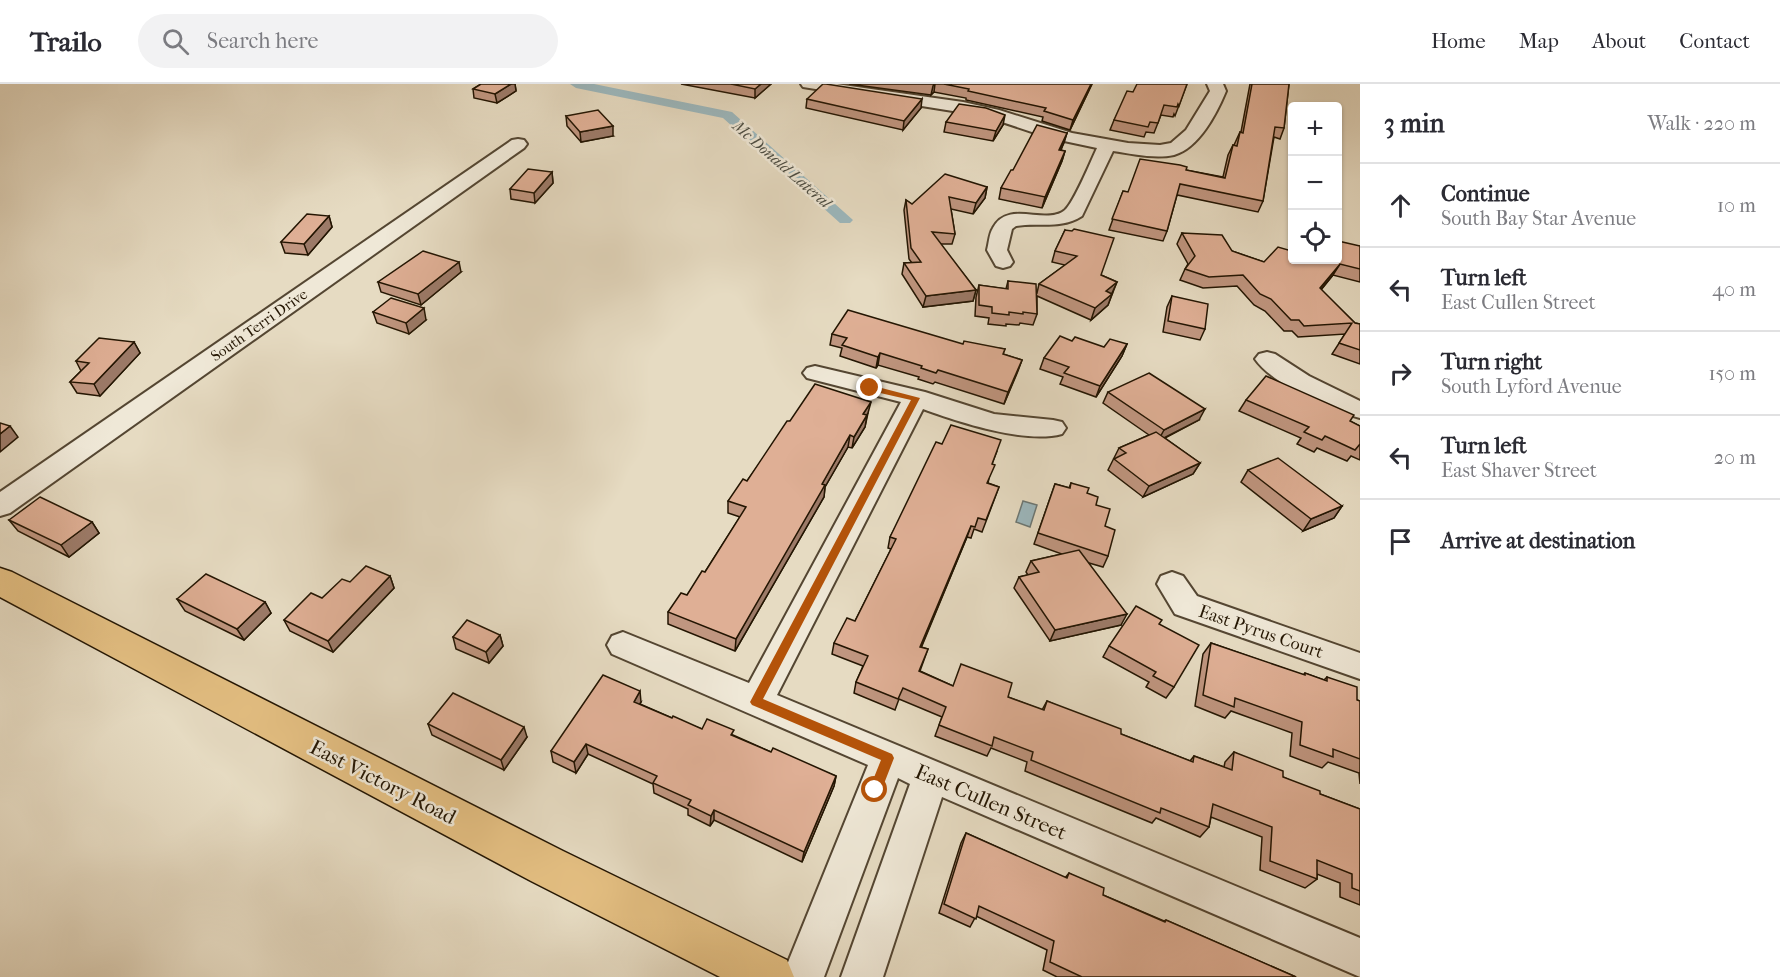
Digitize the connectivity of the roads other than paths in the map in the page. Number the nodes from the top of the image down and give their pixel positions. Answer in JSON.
{"nodes":[{"id":1,"x":809,"y":84,"type":"edge"},
{"id":2,"x":1215,"y":84,"type":"edge"},
{"id":3,"x":518,"y":144,"type":"dead end"},
{"id":4,"x":1108,"y":144,"type":"junction"},
{"id":5,"x":1003,"y":262,"type":"dead end"},
{"id":6,"x":1267,"y":359,"type":"dead end"},
{"id":7,"x":815,"y":373,"type":"dead end"},
{"id":8,"x":916,"y":398,"type":"junction"},
{"id":9,"x":1360,"y":410,"type":"edge"},
{"id":10,"x":1053,"y":428,"type":"dead end"},
{"id":11,"x":0,"y":506,"type":"edge"},
{"id":12,"x":0,"y":580,"type":"edge"},
{"id":13,"x":1172,"y":584,"type":"dead end"},
{"id":14,"x":623,"y":645,"type":"dead end"},
{"id":15,"x":1360,"y":666,"type":"edge"},
{"id":16,"x":756,"y":702,"type":"junction"},
{"id":17,"x":888,"y":758,"type":"junction"},
{"id":18,"x":931,"y":776,"type":"junction"},
{"id":19,"x":1360,"y":958,"type":"edge"},
{"id":20,"x":770,"y":977,"type":"edge"},
{"id":21,"x":802,"y":977,"type":"edge"},
{"id":22,"x":862,"y":977,"type":"edge"}],
"edges":[{"from":1,"to":4,"type":"street"},
{"from":2,"to":4,"type":"street"},
{"from":3,"to":11,"type":"street","name":"South Terri Drive"},
{"from":4,"to":5,"type":"street"},
{"from":6,"to":9,"type":"street"},
{"from":7,"to":8,"type":"street"},
{"from":8,"to":10,"type":"street"},
{"from":8,"to":16,"type":"street"},
{"from":12,"to":20,"type":"main road","name":"East Victory Road"},
{"from":13,"to":15,"type":"street","name":"East Pyrus Court"},
{"from":14,"to":16,"type":"street","name":"East Cullen Street"},
{"from":16,"to":17,"type":"street","name":"East Cullen Street"},
{"from":17,"to":18,"type":"street","name":"East Cullen Street"},
{"from":17,"to":21,"type":"street"},
{"from":18,"to":19,"type":"street","name":"East Cullen Street"},
{"from":18,"to":22,"type":"street"}]}
